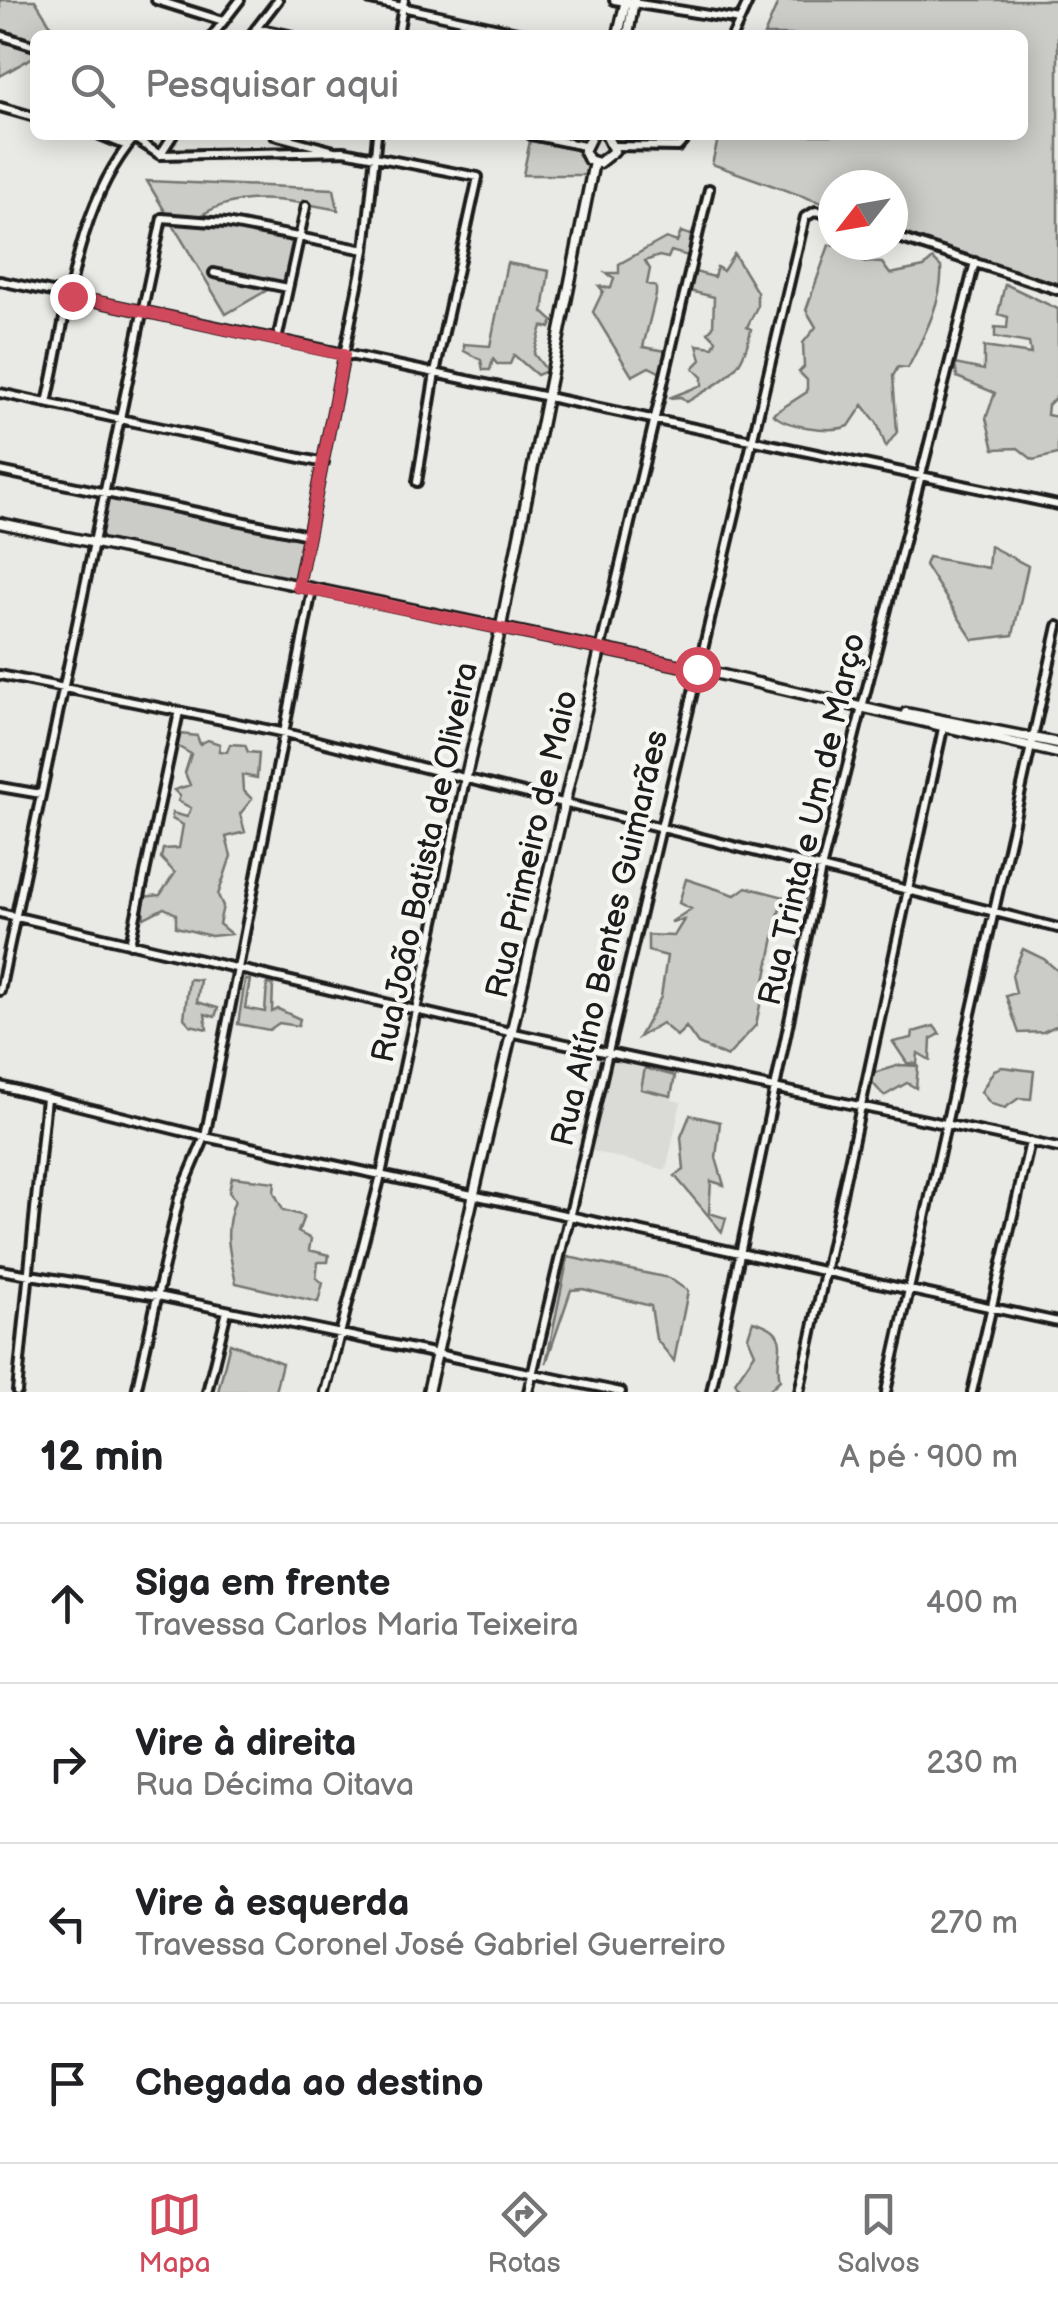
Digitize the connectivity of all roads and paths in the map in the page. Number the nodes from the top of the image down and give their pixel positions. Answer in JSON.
{"nodes":[{"id":1,"x":156,"y":0,"type":"edge"},
{"id":2,"x":240,"y":0,"type":"edge"},
{"id":3,"x":278,"y":0,"type":"edge"},
{"id":4,"x":370,"y":0,"type":"edge"},
{"id":5,"x":614,"y":0,"type":"edge"},
{"id":6,"x":749,"y":0,"type":"edge"},
{"id":7,"x":630,"y":2,"type":"edge"},
{"id":8,"x":404,"y":4,"type":"edge"},
{"id":9,"x":740,"y":20,"type":"junction"},
{"id":10,"x":223,"y":21,"type":"junction"},
{"id":11,"x":217,"y":30,"type":"edge"},
{"id":12,"x":256,"y":30,"type":"edge"},
{"id":13,"x":399,"y":30,"type":"edge"},
{"id":14,"x":511,"y":30,"type":"edge"},
{"id":15,"x":620,"y":30,"type":"edge"},
{"id":16,"x":628,"y":30,"type":"edge"},
{"id":17,"x":736,"y":30,"type":"edge"},
{"id":18,"x":0,"y":36,"type":"edge"},
{"id":19,"x":30,"y":45,"type":"edge"},
{"id":20,"x":0,"y":107,"type":"edge"},
{"id":21,"x":30,"y":116,"type":"edge"},
{"id":22,"x":112,"y":140,"type":"edge"},
{"id":23,"x":132,"y":140,"type":"edge"},
{"id":24,"x":139,"y":140,"type":"edge"},
{"id":25,"x":170,"y":140,"type":"edge"},
{"id":26,"x":292,"y":140,"type":"edge"},
{"id":27,"x":376,"y":140,"type":"edge"},
{"id":28,"x":555,"y":140,"type":"edge"},
{"id":29,"x":588,"y":140,"type":"edge"},
{"id":30,"x":610,"y":140,"type":"edge"},
{"id":31,"x":684,"y":140,"type":"edge"},
{"id":32,"x":127,"y":146,"type":"junction"},
{"id":33,"x":584,"y":146,"type":"junction"},
{"id":34,"x":614,"y":146,"type":"junction"},
{"id":35,"x":336,"y":152,"type":"junction"},
{"id":36,"x":372,"y":154,"type":"junction"},
{"id":37,"x":160,"y":155,"type":"junction"},
{"id":38,"x":594,"y":162,"type":"junction"},
{"id":39,"x":709,"y":189,"type":"dead end"},
{"id":40,"x":306,"y":206,"type":"dead end"},
{"id":41,"x":818,"y":212,"type":"edge"},
{"id":42,"x":298,"y":238,"type":"junction"},
{"id":43,"x":908,"y":241,"type":"edge"},
{"id":44,"x":365,"y":250,"type":"junction"},
{"id":45,"x":975,"y":262,"type":"junction"},
{"id":46,"x":214,"y":272,"type":"dead end"},
{"id":47,"x":0,"y":281,"type":"edge"},
{"id":48,"x":288,"y":288,"type":"junction"},
{"id":49,"x":1058,"y":290,"type":"edge"},
{"id":50,"x":72,"y":296,"type":"junction"},
{"id":51,"x":142,"y":312,"type":"junction"},
{"id":52,"x":277,"y":340,"type":"junction"},
{"id":53,"x":344,"y":355,"type":"junction"},
{"id":54,"x":435,"y":373,"type":"junction"},
{"id":55,"x":0,"y":393,"type":"edge"},
{"id":56,"x":548,"y":397,"type":"junction"},
{"id":57,"x":47,"y":403,"type":"junction"},
{"id":58,"x":654,"y":418,"type":"junction"},
{"id":59,"x":121,"y":420,"type":"junction"},
{"id":60,"x":750,"y":439,"type":"junction"},
{"id":61,"x":324,"y":464,"type":"junction"},
{"id":62,"x":0,"y":471,"type":"edge"},
{"id":63,"x":919,"y":476,"type":"junction"},
{"id":64,"x":417,"y":482,"type":"dead end"},
{"id":65,"x":104,"y":493,"type":"junction"},
{"id":66,"x":1058,"y":505,"type":"edge"},
{"id":67,"x":0,"y":523,"type":"edge"},
{"id":68,"x":308,"y":536,"type":"junction"},
{"id":69,"x":96,"y":544,"type":"junction"},
{"id":70,"x":298,"y":587,"type":"junction"},
{"id":71,"x":312,"y":590,"type":"junction"},
{"id":72,"x":1058,"y":626,"type":"edge"},
{"id":73,"x":500,"y":631,"type":"junction"},
{"id":74,"x":600,"y":650,"type":"junction"},
{"id":75,"x":697,"y":669,"type":"junction"},
{"id":76,"x":0,"y":674,"type":"edge"},
{"id":77,"x":65,"y":688,"type":"junction"},
{"id":78,"x":860,"y":705,"type":"junction"},
{"id":79,"x":180,"y":712,"type":"junction"},
{"id":80,"x":944,"y":723,"type":"junction"},
{"id":81,"x":286,"y":734,"type":"junction"},
{"id":82,"x":1030,"y":742,"type":"junction"},
{"id":83,"x":1058,"y":743,"type":"edge"},
{"id":84,"x":1058,"y":753,"type":"edge"},
{"id":85,"x":464,"y":780,"type":"junction"},
{"id":86,"x":0,"y":787,"type":"edge"},
{"id":87,"x":40,"y":794,"type":"junction"},
{"id":88,"x":565,"y":806,"type":"junction"},
{"id":89,"x":659,"y":828,"type":"junction"},
{"id":90,"x":820,"y":869,"type":"junction"},
{"id":91,"x":907,"y":892,"type":"junction"},
{"id":92,"x":990,"y":913,"type":"junction"},
{"id":93,"x":0,"y":914,"type":"edge"},
{"id":94,"x":15,"y":916,"type":"junction"},
{"id":95,"x":1058,"y":928,"type":"edge"},
{"id":96,"x":130,"y":944,"type":"junction"},
{"id":97,"x":241,"y":970,"type":"junction"},
{"id":98,"x":0,"y":991,"type":"edge"},
{"id":99,"x":418,"y":1012,"type":"junction"},
{"id":100,"x":514,"y":1033,"type":"junction"},
{"id":101,"x":608,"y":1053,"type":"junction"},
{"id":102,"x":0,"y":1086,"type":"edge"},
{"id":103,"x":777,"y":1088,"type":"junction"},
{"id":104,"x":46,"y":1098,"type":"junction"},
{"id":105,"x":861,"y":1107,"type":"junction"},
{"id":106,"x":945,"y":1123,"type":"junction"},
{"id":107,"x":206,"y":1137,"type":"junction"},
{"id":108,"x":1030,"y":1142,"type":"junction"},
{"id":109,"x":1058,"y":1148,"type":"edge"},
{"id":110,"x":381,"y":1175,"type":"junction"},
{"id":111,"x":474,"y":1197,"type":"junction"},
{"id":112,"x":570,"y":1217,"type":"junction"},
{"id":113,"x":741,"y":1254,"type":"junction"},
{"id":114,"x":0,"y":1270,"type":"edge"},
{"id":115,"x":31,"y":1274,"type":"junction"},
{"id":116,"x":824,"y":1274,"type":"junction"},
{"id":117,"x":908,"y":1290,"type":"junction"},
{"id":118,"x":158,"y":1296,"type":"junction"},
{"id":119,"x":989,"y":1309,"type":"junction"},
{"id":120,"x":227,"y":1311,"type":"junction"},
{"id":121,"x":1058,"y":1322,"type":"edge"},
{"id":122,"x":339,"y":1333,"type":"junction"},
{"id":123,"x":438,"y":1351,"type":"junction"},
{"id":124,"x":533,"y":1372,"type":"junction"},
{"id":125,"x":17,"y":1392,"type":"edge"},
{"id":126,"x":136,"y":1392,"type":"edge"},
{"id":127,"x":206,"y":1392,"type":"edge"},
{"id":128,"x":325,"y":1392,"type":"edge"},
{"id":129,"x":428,"y":1392,"type":"edge"},
{"id":130,"x":528,"y":1392,"type":"edge"},
{"id":131,"x":621,"y":1392,"type":"edge"},
{"id":132,"x":711,"y":1392,"type":"edge"},
{"id":133,"x":799,"y":1392,"type":"edge"},
{"id":134,"x":886,"y":1392,"type":"edge"},
{"id":135,"x":972,"y":1392,"type":"edge"}],
"edges":[{"from":1,"to":10,"type":"street"},
{"from":2,"to":10,"type":"street"},
{"from":3,"to":12,"type":"street"},
{"from":4,"to":8,"type":"street"},
{"from":5,"to":7,"type":"street"},
{"from":6,"to":9,"type":"street"},
{"from":7,"to":9,"type":"street"},
{"from":7,"to":15,"type":"street"},
{"from":7,"to":16,"type":"street"},
{"from":8,"to":13,"type":"street"},
{"from":8,"to":14,"type":"street"},
{"from":9,"to":17,"type":"street"},
{"from":10,"to":11,"type":"street"},
{"from":18,"to":19,"type":"street"},
{"from":20,"to":21,"type":"street"},
{"from":22,"to":32,"type":"street"},
{"from":23,"to":32,"type":"street"},
{"from":24,"to":37,"type":"street"},
{"from":25,"to":37,"type":"street"},
{"from":26,"to":35,"type":"street"},
{"from":27,"to":36,"type":"street"},
{"from":28,"to":33,"type":"street"},
{"from":29,"to":33,"type":"street"},
{"from":30,"to":34,"type":"street"},
{"from":31,"to":34,"type":"street"},
{"from":32,"to":50,"type":"street"},
{"from":33,"to":38,"type":"street"},
{"from":34,"to":38,"type":"street"},
{"from":35,"to":36,"type":"street"},
{"from":35,"to":37,"type":"street"},
{"from":36,"to":44,"type":"street"},
{"from":36,"to":54,"type":"street"},
{"from":38,"to":56,"type":"street","name":"Rua João Batista de Oliveira"},
{"from":39,"to":58,"type":"street","name":"Rua Primeiro de Maio"},
{"from":40,"to":42,"type":"street"},
{"from":41,"to":60,"type":"street","name":"Rua Altíno Bentes Guimarães"},
{"from":42,"to":44,"type":"street"},
{"from":42,"to":48,"type":"street"},
{"from":42,"to":51,"type":"street"},
{"from":43,"to":45,"type":"street"},
{"from":44,"to":53,"type":"street"},
{"from":45,"to":49,"type":"street"},
{"from":45,"to":63,"type":"street","name":"Rua Trinta e Um de Março"},
{"from":46,"to":48,"type":"street"},
{"from":47,"to":50,"type":"street"},
{"from":48,"to":52,"type":"street"},
{"from":50,"to":51,"type":"street"},
{"from":50,"to":57,"type":"street"},
{"from":51,"to":52,"type":"street"},
{"from":51,"to":59,"type":"street"},
{"from":52,"to":53,"type":"street"},
{"from":53,"to":54,"type":"street"},
{"from":53,"to":61,"type":"street"},
{"from":54,"to":56,"type":"street"},
{"from":54,"to":64,"type":"street"},
{"from":55,"to":57,"type":"street"},
{"from":56,"to":58,"type":"street"},
{"from":56,"to":73,"type":"street","name":"Rua João Batista de Oliveira"},
{"from":57,"to":59,"type":"street"},
{"from":58,"to":60,"type":"street"},
{"from":58,"to":74,"type":"street","name":"Rua Primeiro de Maio"},
{"from":59,"to":61,"type":"street"},
{"from":59,"to":65,"type":"street"},
{"from":60,"to":63,"type":"street"},
{"from":60,"to":75,"type":"street","name":"Rua Altíno Bentes Guimarães"},
{"from":61,"to":68,"type":"street"},
{"from":62,"to":65,"type":"street"},
{"from":63,"to":66,"type":"street"},
{"from":63,"to":78,"type":"street","name":"Rua Trinta e Um de Março"},
{"from":65,"to":68,"type":"street"},
{"from":65,"to":69,"type":"street"},
{"from":67,"to":69,"type":"street"},
{"from":68,"to":70,"type":"street"},
{"from":69,"to":70,"type":"street"},
{"from":69,"to":77,"type":"street"},
{"from":70,"to":71,"type":"street"},
{"from":71,"to":73,"type":"street"},
{"from":71,"to":81,"type":"street"},
{"from":72,"to":82,"type":"street"},
{"from":73,"to":74,"type":"street"},
{"from":73,"to":85,"type":"street","name":"Rua João Batista de Oliveira"},
{"from":74,"to":75,"type":"street"},
{"from":74,"to":88,"type":"street","name":"Rua Primeiro de Maio"},
{"from":75,"to":78,"type":"street"},
{"from":75,"to":89,"type":"street","name":"Rua Altíno Bentes Guimarães"},
{"from":76,"to":77,"type":"street"},
{"from":77,"to":79,"type":"street"},
{"from":77,"to":87,"type":"street"},
{"from":78,"to":80,"type":"street"},
{"from":78,"to":90,"type":"street","name":"Rua Trinta e Um de Março"},
{"from":79,"to":81,"type":"street"},
{"from":79,"to":96,"type":"street"},
{"from":80,"to":82,"type":"street"},
{"from":80,"to":91,"type":"street"},
{"from":81,"to":85,"type":"street"},
{"from":81,"to":97,"type":"street"},
{"from":82,"to":83,"type":"street"},
{"from":82,"to":84,"type":"street"},
{"from":82,"to":92,"type":"street"},
{"from":85,"to":88,"type":"street"},
{"from":85,"to":99,"type":"street","name":"Rua João Batista de Oliveira"},
{"from":86,"to":87,"type":"street"},
{"from":87,"to":94,"type":"street"},
{"from":88,"to":89,"type":"street"},
{"from":88,"to":100,"type":"street","name":"Rua Primeiro de Maio"},
{"from":89,"to":90,"type":"street"},
{"from":89,"to":101,"type":"street","name":"Rua Altíno Bentes Guimarães"},
{"from":90,"to":91,"type":"street"},
{"from":90,"to":103,"type":"street","name":"Rua Trinta e Um de Março"},
{"from":91,"to":92,"type":"street"},
{"from":91,"to":105,"type":"street"},
{"from":92,"to":95,"type":"street"},
{"from":92,"to":106,"type":"street"},
{"from":93,"to":94,"type":"street"},
{"from":94,"to":96,"type":"street"},
{"from":94,"to":98,"type":"street"},
{"from":96,"to":97,"type":"street"},
{"from":97,"to":99,"type":"street"},
{"from":97,"to":107,"type":"street"},
{"from":99,"to":100,"type":"street"},
{"from":99,"to":110,"type":"street","name":"Rua João Batista de Oliveira"},
{"from":100,"to":101,"type":"street"},
{"from":100,"to":111,"type":"street","name":"Rua Primeiro de Maio"},
{"from":101,"to":103,"type":"street"},
{"from":101,"to":112,"type":"street","name":"Rua Altíno Bentes Guimarães"},
{"from":102,"to":104,"type":"street"},
{"from":103,"to":105,"type":"street"},
{"from":103,"to":113,"type":"street","name":"Rua Trinta e Um de Março"},
{"from":104,"to":107,"type":"street"},
{"from":104,"to":115,"type":"street"},
{"from":105,"to":106,"type":"street"},
{"from":105,"to":116,"type":"street"},
{"from":106,"to":108,"type":"street"},
{"from":106,"to":117,"type":"street"},
{"from":107,"to":110,"type":"street"},
{"from":107,"to":118,"type":"street"},
{"from":108,"to":109,"type":"street"},
{"from":108,"to":119,"type":"street"},
{"from":110,"to":111,"type":"street"},
{"from":110,"to":122,"type":"street","name":"Rua João Batista de Oliveira"},
{"from":111,"to":112,"type":"street"},
{"from":111,"to":123,"type":"street","name":"Rua Primeiro de Maio"},
{"from":112,"to":113,"type":"street"},
{"from":112,"to":124,"type":"street","name":"Rua Altíno Bentes Guimarães"},
{"from":113,"to":116,"type":"street"},
{"from":113,"to":132,"type":"street","name":"Rua Trinta e Um de Março"},
{"from":114,"to":115,"type":"street"},
{"from":115,"to":118,"type":"street"},
{"from":115,"to":125,"type":"street"},
{"from":116,"to":117,"type":"street"},
{"from":116,"to":133,"type":"street"},
{"from":117,"to":119,"type":"street"},
{"from":117,"to":134,"type":"street"},
{"from":118,"to":120,"type":"street"},
{"from":118,"to":126,"type":"street"},
{"from":119,"to":121,"type":"street"},
{"from":119,"to":135,"type":"street"},
{"from":120,"to":122,"type":"street"},
{"from":120,"to":127,"type":"street"},
{"from":122,"to":123,"type":"street"},
{"from":122,"to":128,"type":"street","name":"Rua João Batista de Oliveira"},
{"from":123,"to":124,"type":"street"},
{"from":123,"to":129,"type":"street","name":"Rua Primeiro de Maio"},
{"from":124,"to":130,"type":"street","name":"Rua Altíno Bentes Guimarães"},
{"from":124,"to":131,"type":"street"}]}
